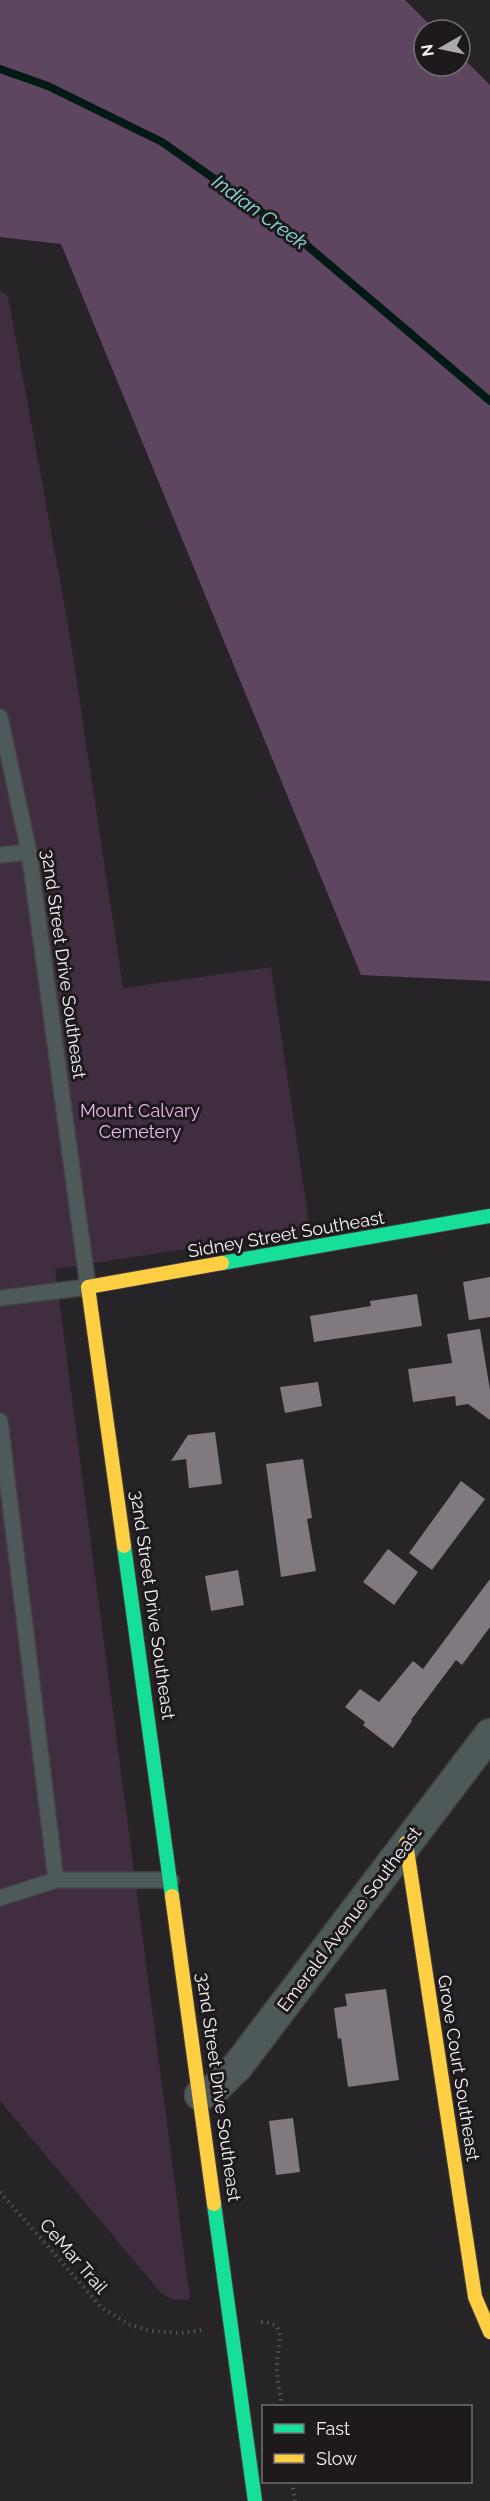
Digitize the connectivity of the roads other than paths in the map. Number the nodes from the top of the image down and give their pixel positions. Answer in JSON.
{"nodes":[{"id":1,"x":0,"y":717,"type":"edge"},
{"id":2,"x":29,"y":852,"type":"junction"},
{"id":3,"x":0,"y":855,"type":"edge"},
{"id":4,"x":490,"y":1216,"type":"edge"},
{"id":5,"x":88,"y":1287,"type":"junction"},
{"id":6,"x":0,"y":1298,"type":"edge"},
{"id":7,"x":0,"y":1422,"type":"edge"},
{"id":8,"x":490,"y":1734,"type":"edge"},
{"id":9,"x":406,"y":1843,"type":"junction"},
{"id":10,"x":56,"y":1880,"type":"junction"},
{"id":11,"x":171,"y":1880,"type":"junction"},
{"id":12,"x":0,"y":1898,"type":"edge"},
{"id":13,"x":200,"y":2095,"type":"junction"},
{"id":14,"x":490,"y":2332,"type":"edge"},
{"id":15,"x":255,"y":2501,"type":"edge"}],
"edges":[{"from":1,"to":2,"type":"lane","name":"32nd Street Drive Southeast"},
{"from":2,"to":3,"type":"lane"},
{"from":2,"to":5,"type":"lane","name":"32nd Street Drive Southeast"},
{"from":4,"to":5,"type":"street","name":"Sidney Street Southeast"},
{"from":5,"to":6,"type":"lane"},
{"from":5,"to":11,"type":"street","name":"32nd Street Drive Southeast"},
{"from":7,"to":10,"type":"lane"},
{"from":8,"to":9,"type":"street","name":"Emerald Avenue Southeast"},
{"from":9,"to":13,"type":"street","name":"Emerald Avenue Southeast"},
{"from":9,"to":14,"type":"street","name":"Grove Court Southeast"},
{"from":10,"to":11,"type":"lane"},
{"from":10,"to":12,"type":"lane"},
{"from":11,"to":13,"type":"street","name":"32nd Street Drive Southeast"},
{"from":13,"to":15,"type":"street","name":"32nd Street Drive Southeast"}]}
